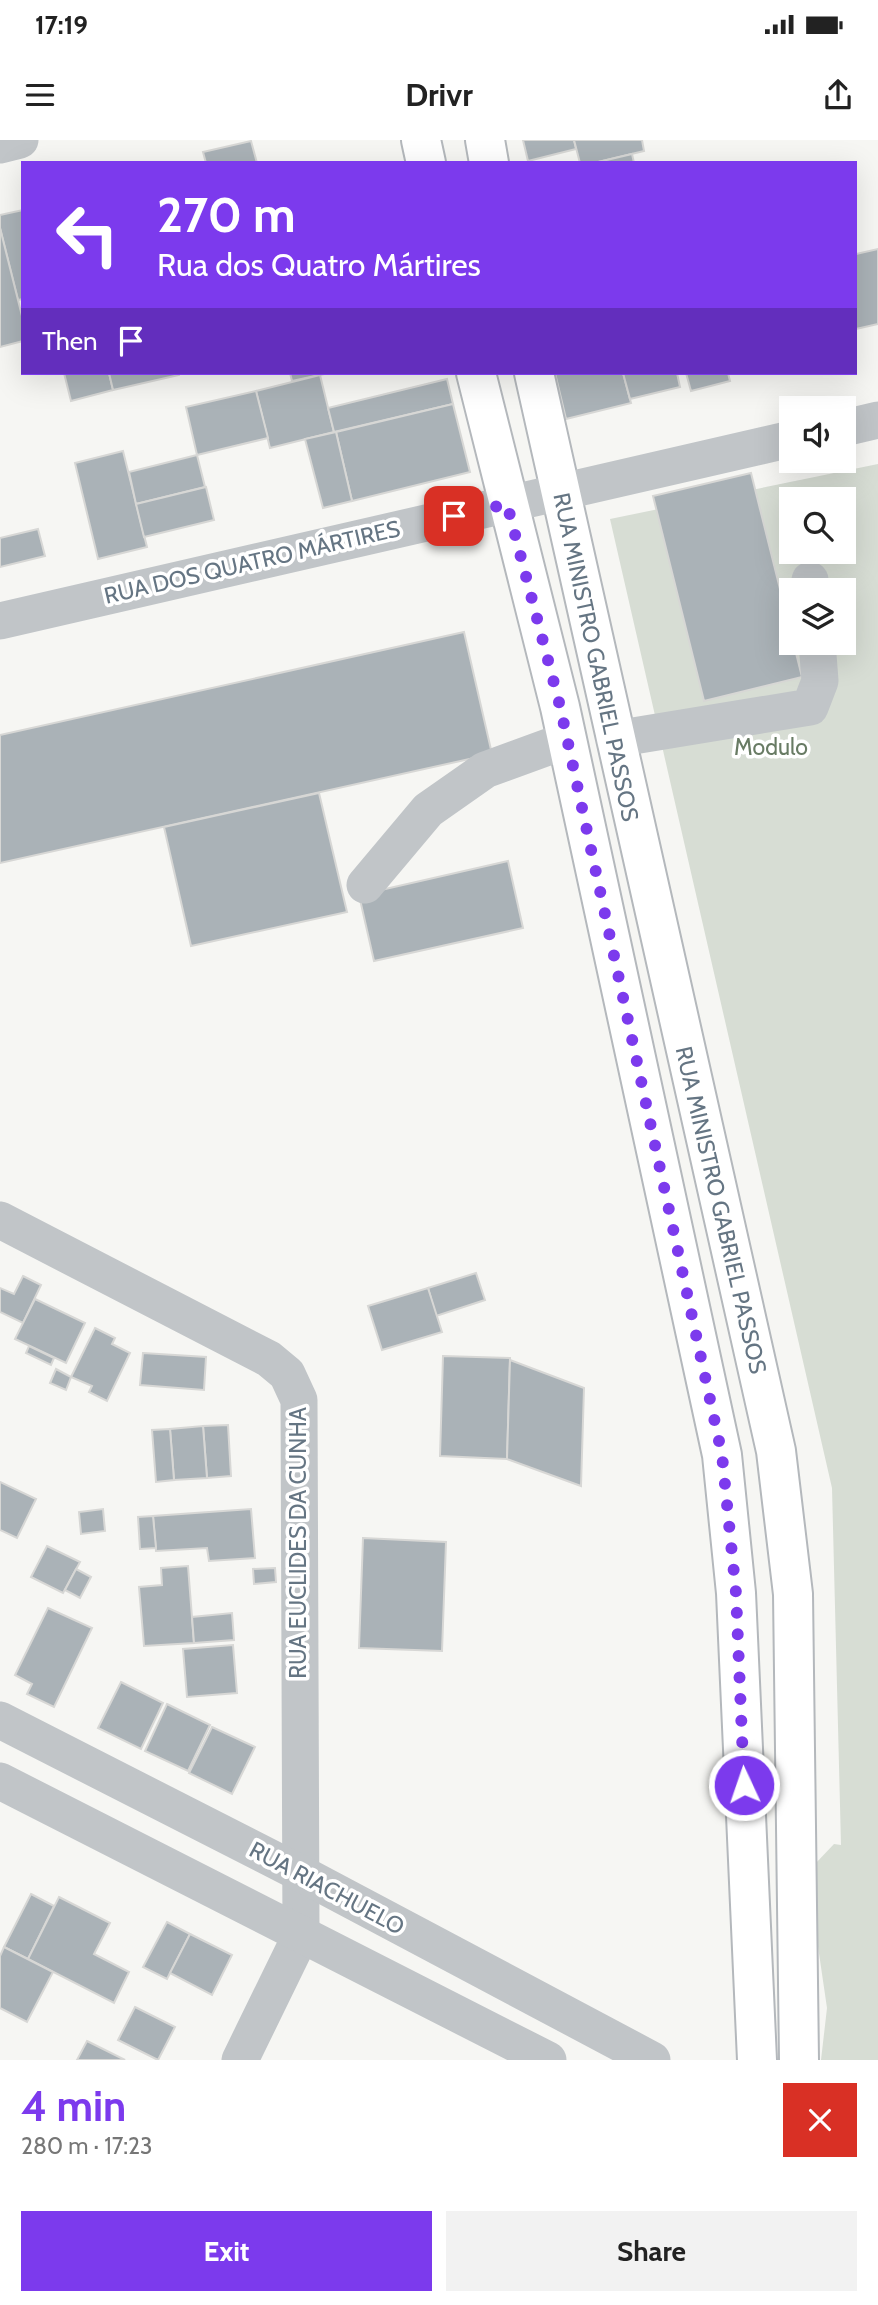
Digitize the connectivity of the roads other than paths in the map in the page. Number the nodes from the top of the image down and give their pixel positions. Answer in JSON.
{"nodes":[{"id":1,"x":20,"y":140,"type":"edge"},
{"id":2,"x":421,"y":140,"type":"edge"},
{"id":3,"x":485,"y":140,"type":"edge"},
{"id":4,"x":0,"y":145,"type":"edge"},
{"id":5,"x":426,"y":161,"type":"edge"},
{"id":6,"x":489,"y":161,"type":"edge"},
{"id":7,"x":476,"y":375,"type":"edge"},
{"id":8,"x":534,"y":375,"type":"edge"},
{"id":9,"x":878,"y":420,"type":"edge"},
{"id":10,"x":856,"y":425,"type":"edge"},
{"id":11,"x":779,"y":442,"type":"edge"},
{"id":12,"x":559,"y":490,"type":"junction"},
{"id":13,"x":507,"y":504,"type":"junction"},
{"id":14,"x":0,"y":621,"type":"edge"},
{"id":15,"x":818,"y":655,"type":"edge"},
{"id":16,"x":605,"y":695,"type":"junction"},
{"id":17,"x":564,"y":723,"type":"junction"},
{"id":18,"x":615,"y":739,"type":"junction"},
{"id":19,"x":637,"y":841,"type":"junction"},
{"id":20,"x":590,"y":850,"type":"junction"},
{"id":21,"x":365,"y":885,"type":"dead end"},
{"id":22,"x":0,"y":1220,"type":"edge"},
{"id":23,"x":0,"y":1720,"type":"edge"},
{"id":24,"x":0,"y":1781,"type":"edge"},
{"id":25,"x":300,"y":1873,"type":"junction"},
{"id":26,"x":301,"y":1935,"type":"junction"},
{"id":27,"x":240,"y":2060,"type":"edge"},
{"id":28,"x":548,"y":2060,"type":"edge"},
{"id":29,"x":652,"y":2060,"type":"edge"},
{"id":30,"x":757,"y":2060,"type":"edge"},
{"id":31,"x":799,"y":2060,"type":"edge"}],
"edges":[{"from":1,"to":4,"type":"street"},
{"from":2,"to":5,"type":"main road"},
{"from":3,"to":6,"type":"main road"},
{"from":7,"to":13,"type":"main road","name":"RUA MINISTRO GABRIEL PASSOS"},
{"from":8,"to":12,"type":"main road","name":"RUA MINISTRO GABRIEL PASSOS"},
{"from":9,"to":10,"type":"street"},
{"from":11,"to":12,"type":"street","name":"RUA DOS QUATRO MÁRTIRES"},
{"from":12,"to":13,"type":"street","name":"RUA DOS QUATRO MÁRTIRES"},
{"from":12,"to":16,"type":"main road","name":"RUA MINISTRO GABRIEL PASSOS"},
{"from":13,"to":14,"type":"street","name":"RUA DOS QUATRO MÁRTIRES"},
{"from":13,"to":17,"type":"main road","name":"RUA MINISTRO GABRIEL PASSOS"},
{"from":15,"to":18,"type":"street"},
{"from":16,"to":17,"type":"main road"},
{"from":16,"to":18,"type":"main road","name":"RUA MINISTRO GABRIEL PASSOS"},
{"from":17,"to":20,"type":"main road","name":"RUA MINISTRO GABRIEL PASSOS"},
{"from":17,"to":21,"type":"street"},
{"from":18,"to":19,"type":"main road","name":"RUA MINISTRO GABRIEL PASSOS"},
{"from":19,"to":20,"type":"main road"},
{"from":19,"to":31,"type":"main road","name":"RUA MINISTRO GABRIEL PASSOS"},
{"from":20,"to":30,"type":"main road","name":"RUA MINISTRO GABRIEL PASSOS"},
{"from":22,"to":25,"type":"street","name":"RUA EUCLIDES DA CUNHA"},
{"from":23,"to":25,"type":"street","name":"RUA RIACHUELO"},
{"from":24,"to":26,"type":"street"},
{"from":25,"to":26,"type":"street","name":"RUA EUCLIDES DA CUNHA"},
{"from":25,"to":29,"type":"street","name":"RUA RIACHUELO"},
{"from":26,"to":27,"type":"street"},
{"from":26,"to":28,"type":"street"}]}
